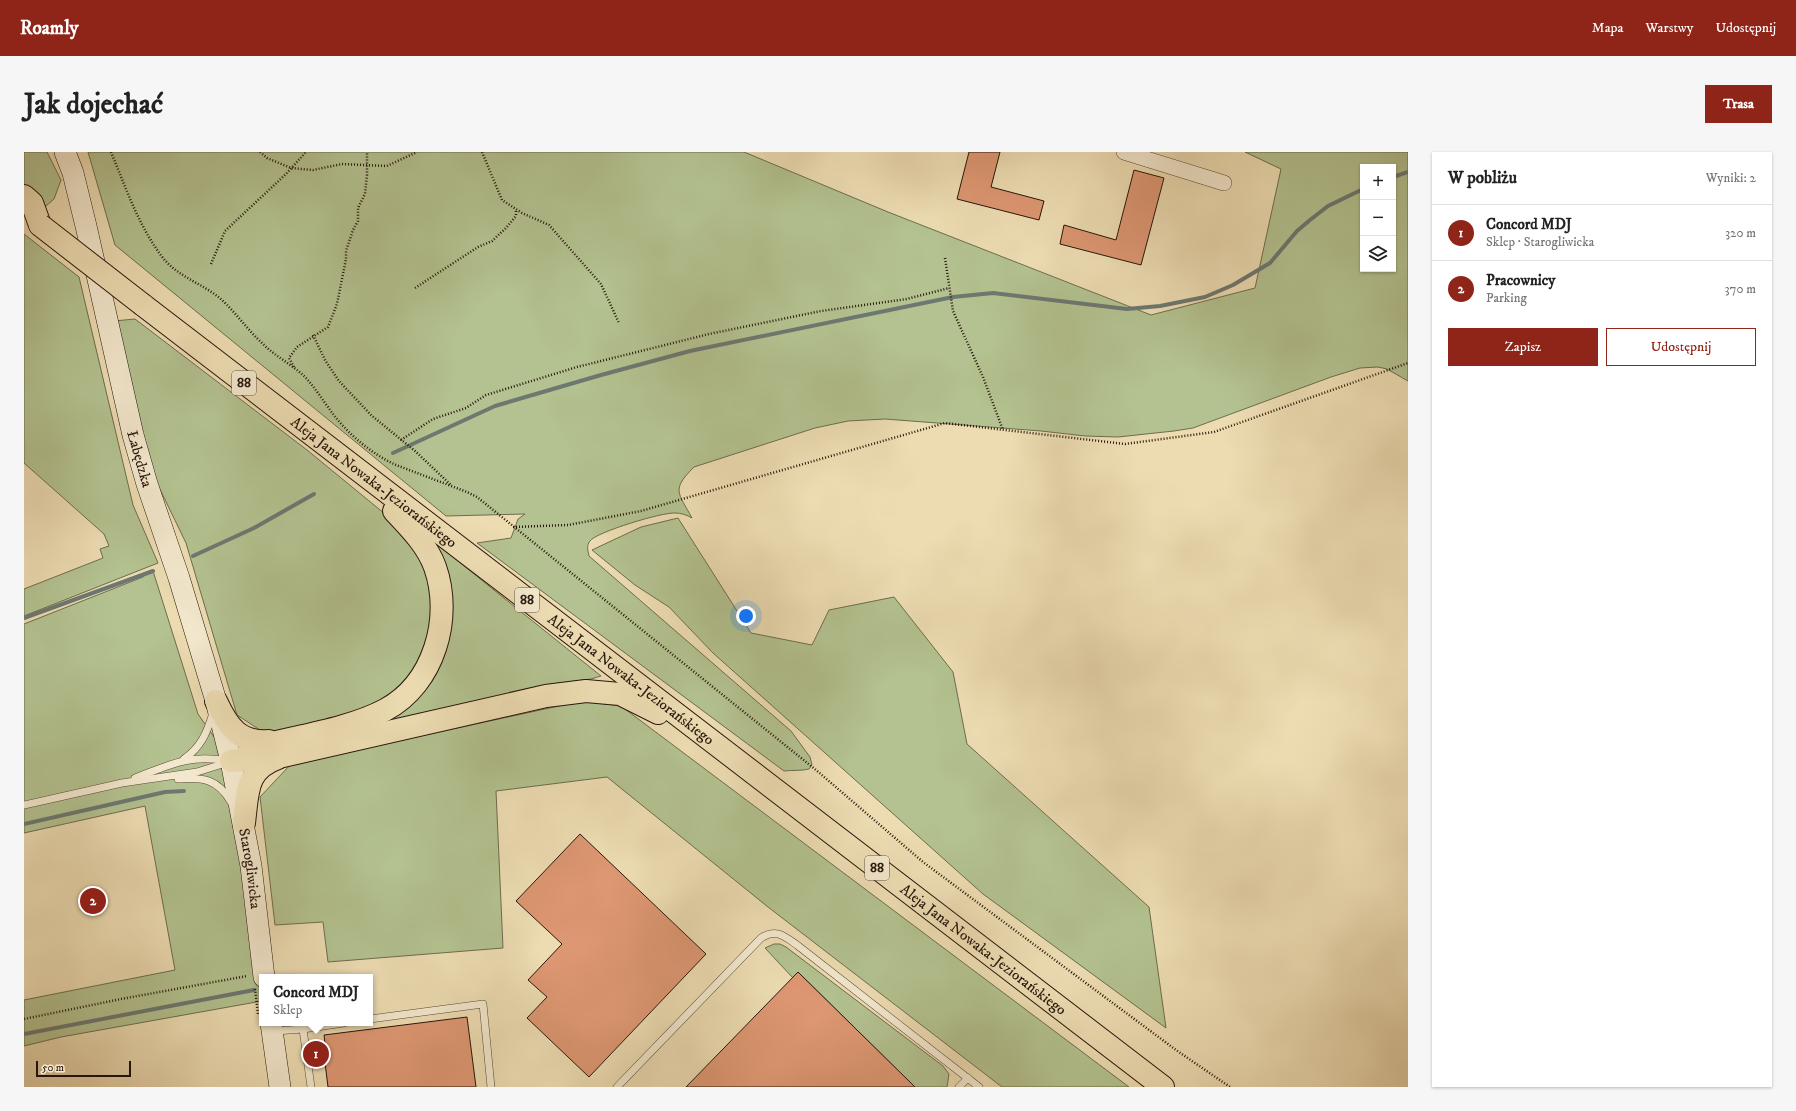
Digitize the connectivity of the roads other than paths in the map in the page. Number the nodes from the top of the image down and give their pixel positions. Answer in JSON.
{"nodes":[{"id":1,"x":66,"y":152,"type":"edge"},
{"id":2,"x":1124,"y":152,"type":"edge"},
{"id":3,"x":1224,"y":183,"type":"dead end"},
{"id":4,"x":24,"y":196,"type":"edge"},
{"id":5,"x":32,"y":219,"type":"edge"},
{"id":6,"x":346,"y":462,"type":"junction"},
{"id":7,"x":216,"y":701,"type":"junction"},
{"id":8,"x":707,"y":737,"type":"junction"},
{"id":9,"x":281,"y":748,"type":"junction"},
{"id":10,"x":182,"y":760,"type":"junction"},
{"id":11,"x":231,"y":761,"type":"junction"},
{"id":12,"x":122,"y":783,"type":"junction"},
{"id":13,"x":24,"y":805,"type":"edge"},
{"id":14,"x":244,"y":823,"type":"junction"},
{"id":15,"x":264,"y":974,"type":"edge"},
{"id":16,"x":373,"y":1019,"type":"edge"},
{"id":17,"x":319,"y":1026,"type":"edge"},
{"id":18,"x":271,"y":1027,"type":"edge"},
{"id":19,"x":303,"y":1028,"type":"junction"},
{"id":20,"x":968,"y":1078,"type":"junction"},
{"id":21,"x":280,"y":1087,"type":"edge"},
{"id":22,"x":311,"y":1087,"type":"edge"},
{"id":23,"x":491,"y":1087,"type":"edge"},
{"id":24,"x":617,"y":1087,"type":"edge"},
{"id":25,"x":959,"y":1087,"type":"edge"},
{"id":26,"x":979,"y":1087,"type":"edge"},
{"id":27,"x":1163,"y":1087,"type":"edge"}],
"edges":[{"from":1,"to":7,"type":"street","name":"Łabędzka"},
{"from":2,"to":3,"type":"street"},
{"from":4,"to":5,"type":"main road"},
{"from":5,"to":6,"type":"main road","name":"Aleja Jana Nowaka-Jeziorańskiego","number":"88","bridge":true},
{"from":6,"to":8,"type":"main road","name":"Aleja Jana Nowaka-Jeziorańskiego","number":"88"},
{"from":6,"to":9,"type":"main road"},
{"from":7,"to":9,"type":"main road"},
{"from":7,"to":10,"type":"lane"},
{"from":7,"to":11,"type":"street","name":"Łabędzka"},
{"from":8,"to":9,"type":"main road"},
{"from":8,"to":27,"type":"main road","name":"Aleja Jana Nowaka-Jeziorańskiego","number":"88"},
{"from":9,"to":11,"type":"main road"},
{"from":9,"to":14,"type":"main road"},
{"from":10,"to":11,"type":"lane"},
{"from":10,"to":12,"type":"lane"},
{"from":11,"to":12,"type":"lane"},
{"from":11,"to":14,"type":"street","name":"Starogliwicka"},
{"from":12,"to":13,"type":"lane"},
{"from":12,"to":14,"type":"lane"},
{"from":14,"to":15,"type":"street","name":"Starogliwicka"},
{"from":16,"to":23,"type":"lane"},
{"from":17,"to":19,"type":"lane"},
{"from":18,"to":19,"type":"lane"},
{"from":18,"to":21,"type":"street"},
{"from":19,"to":22,"type":"lane"},
{"from":20,"to":24,"type":"lane"},
{"from":20,"to":25,"type":"lane"},
{"from":20,"to":26,"type":"lane"}]}
